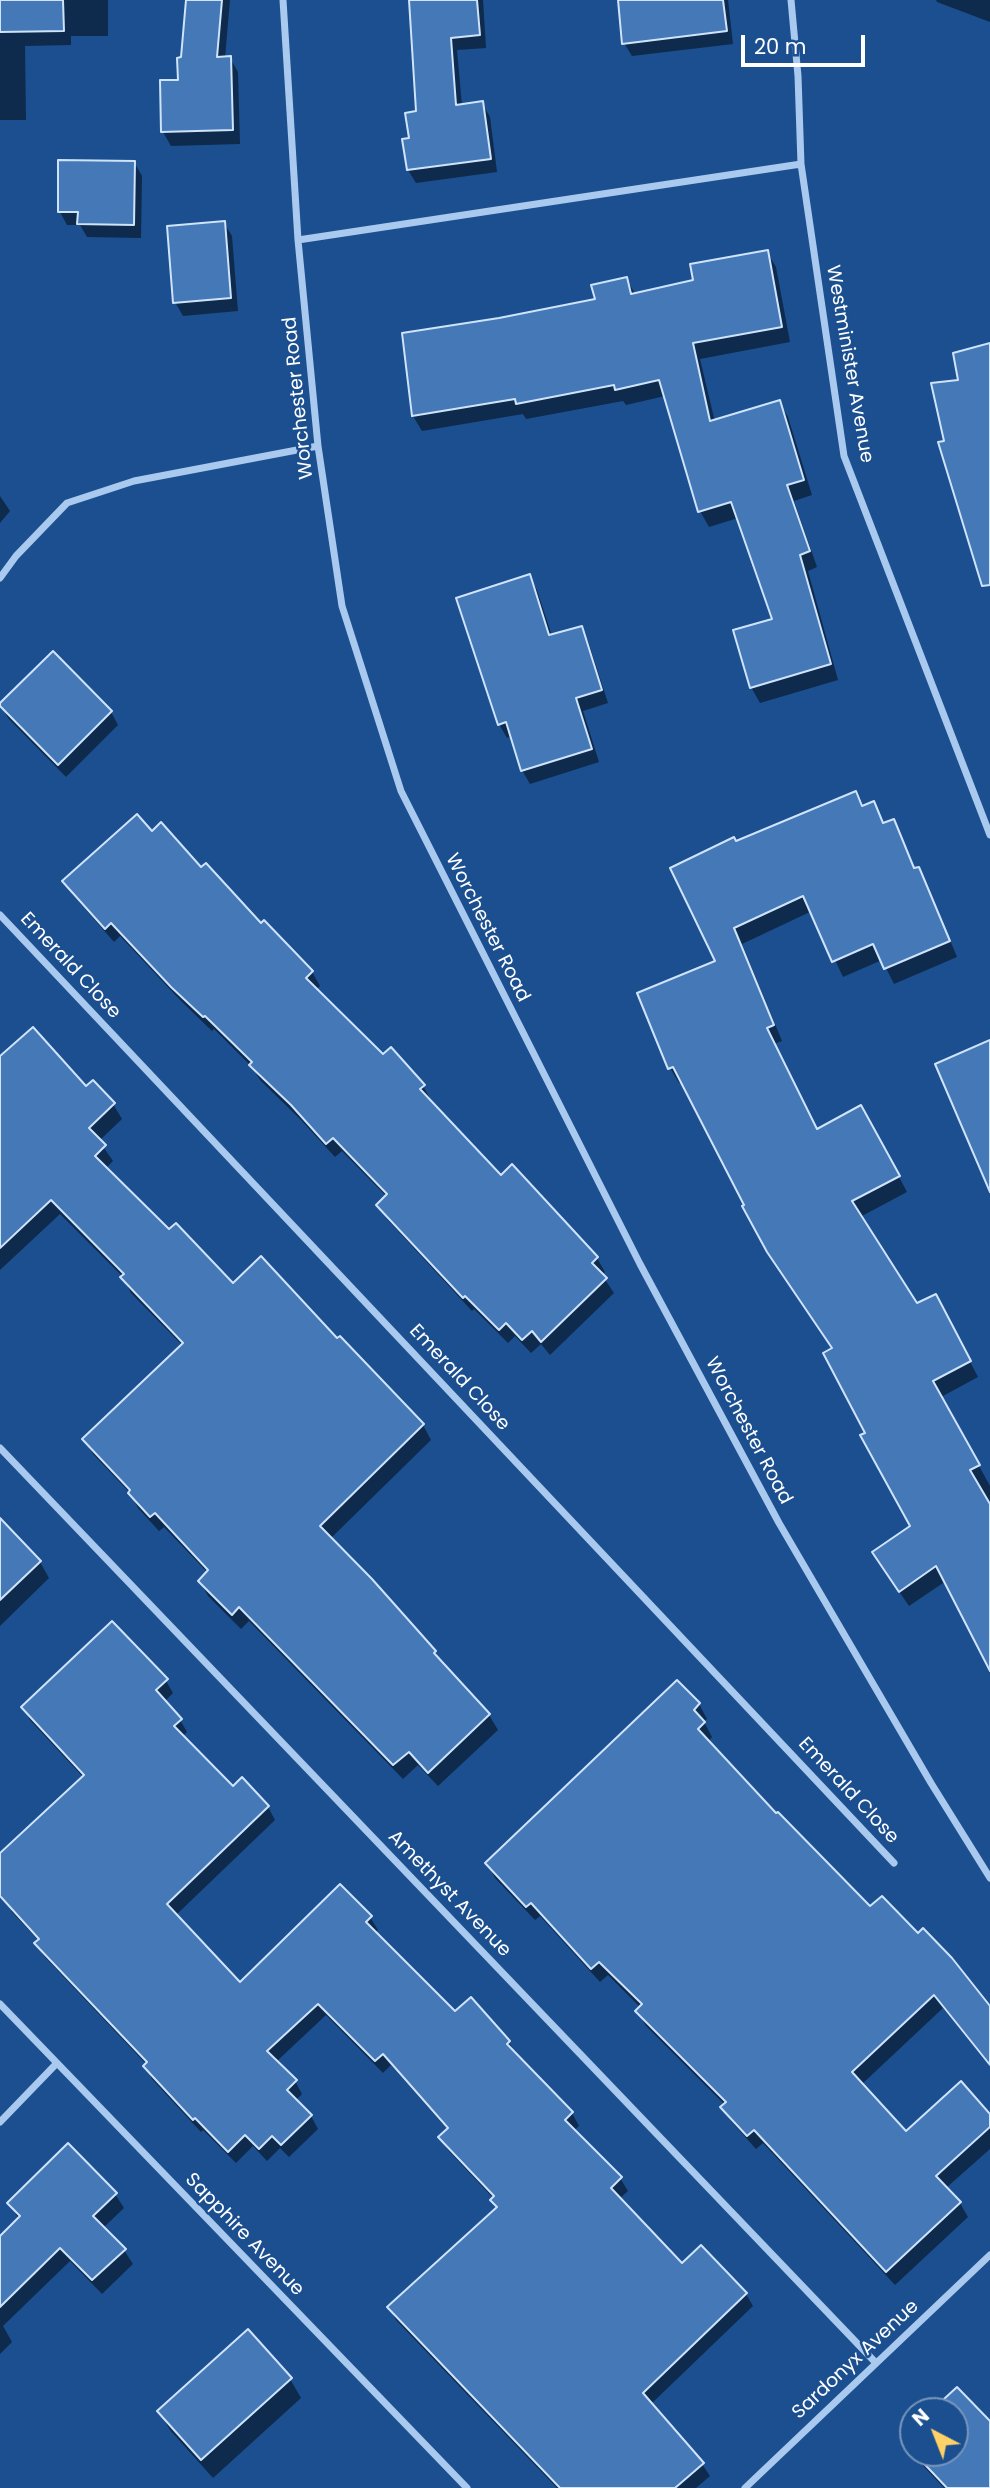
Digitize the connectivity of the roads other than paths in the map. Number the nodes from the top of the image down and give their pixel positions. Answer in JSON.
{"nodes":[{"id":1,"x":283,"y":0,"type":"edge"},
{"id":2,"x":791,"y":0,"type":"edge"},
{"id":3,"x":801,"y":164,"type":"junction"},
{"id":4,"x":298,"y":240,"type":"junction"},
{"id":5,"x":318,"y":446,"type":"junction"},
{"id":6,"x":0,"y":578,"type":"edge"},
{"id":7,"x":990,"y":835,"type":"edge"},
{"id":8,"x":0,"y":915,"type":"edge"},
{"id":9,"x":0,"y":1448,"type":"edge"},
{"id":10,"x":894,"y":1863,"type":"dead end"},
{"id":11,"x":990,"y":1878,"type":"edge"},
{"id":12,"x":0,"y":2004,"type":"edge"},
{"id":13,"x":57,"y":2063,"type":"junction"},
{"id":14,"x":0,"y":2122,"type":"edge"},
{"id":15,"x":990,"y":2255,"type":"edge"},
{"id":16,"x":876,"y":2363,"type":"junction"},
{"id":17,"x":467,"y":2488,"type":"edge"},
{"id":18,"x":745,"y":2488,"type":"edge"}],
"edges":[{"from":1,"to":4,"type":"street","name":"Worchester Road"},
{"from":2,"to":3,"type":"street","name":"Westminister Avenue"},
{"from":3,"to":4,"type":"street"},
{"from":3,"to":7,"type":"street","name":"Westminister Avenue"},
{"from":4,"to":5,"type":"street","name":"Worchester Road"},
{"from":5,"to":6,"type":"street"},
{"from":5,"to":11,"type":"street","name":"Worchester Road"},
{"from":8,"to":10,"type":"street","name":"Emerald Close"},
{"from":9,"to":16,"type":"street","name":"Amethyst Avenue"},
{"from":12,"to":13,"type":"street","name":"Sapphire Avenue"},
{"from":13,"to":14,"type":"street"},
{"from":13,"to":17,"type":"street","name":"Sapphire Avenue"},
{"from":15,"to":16,"type":"street","name":"Sardonyx Avenue"},
{"from":16,"to":18,"type":"street","name":"Sardonyx Avenue"}]}
